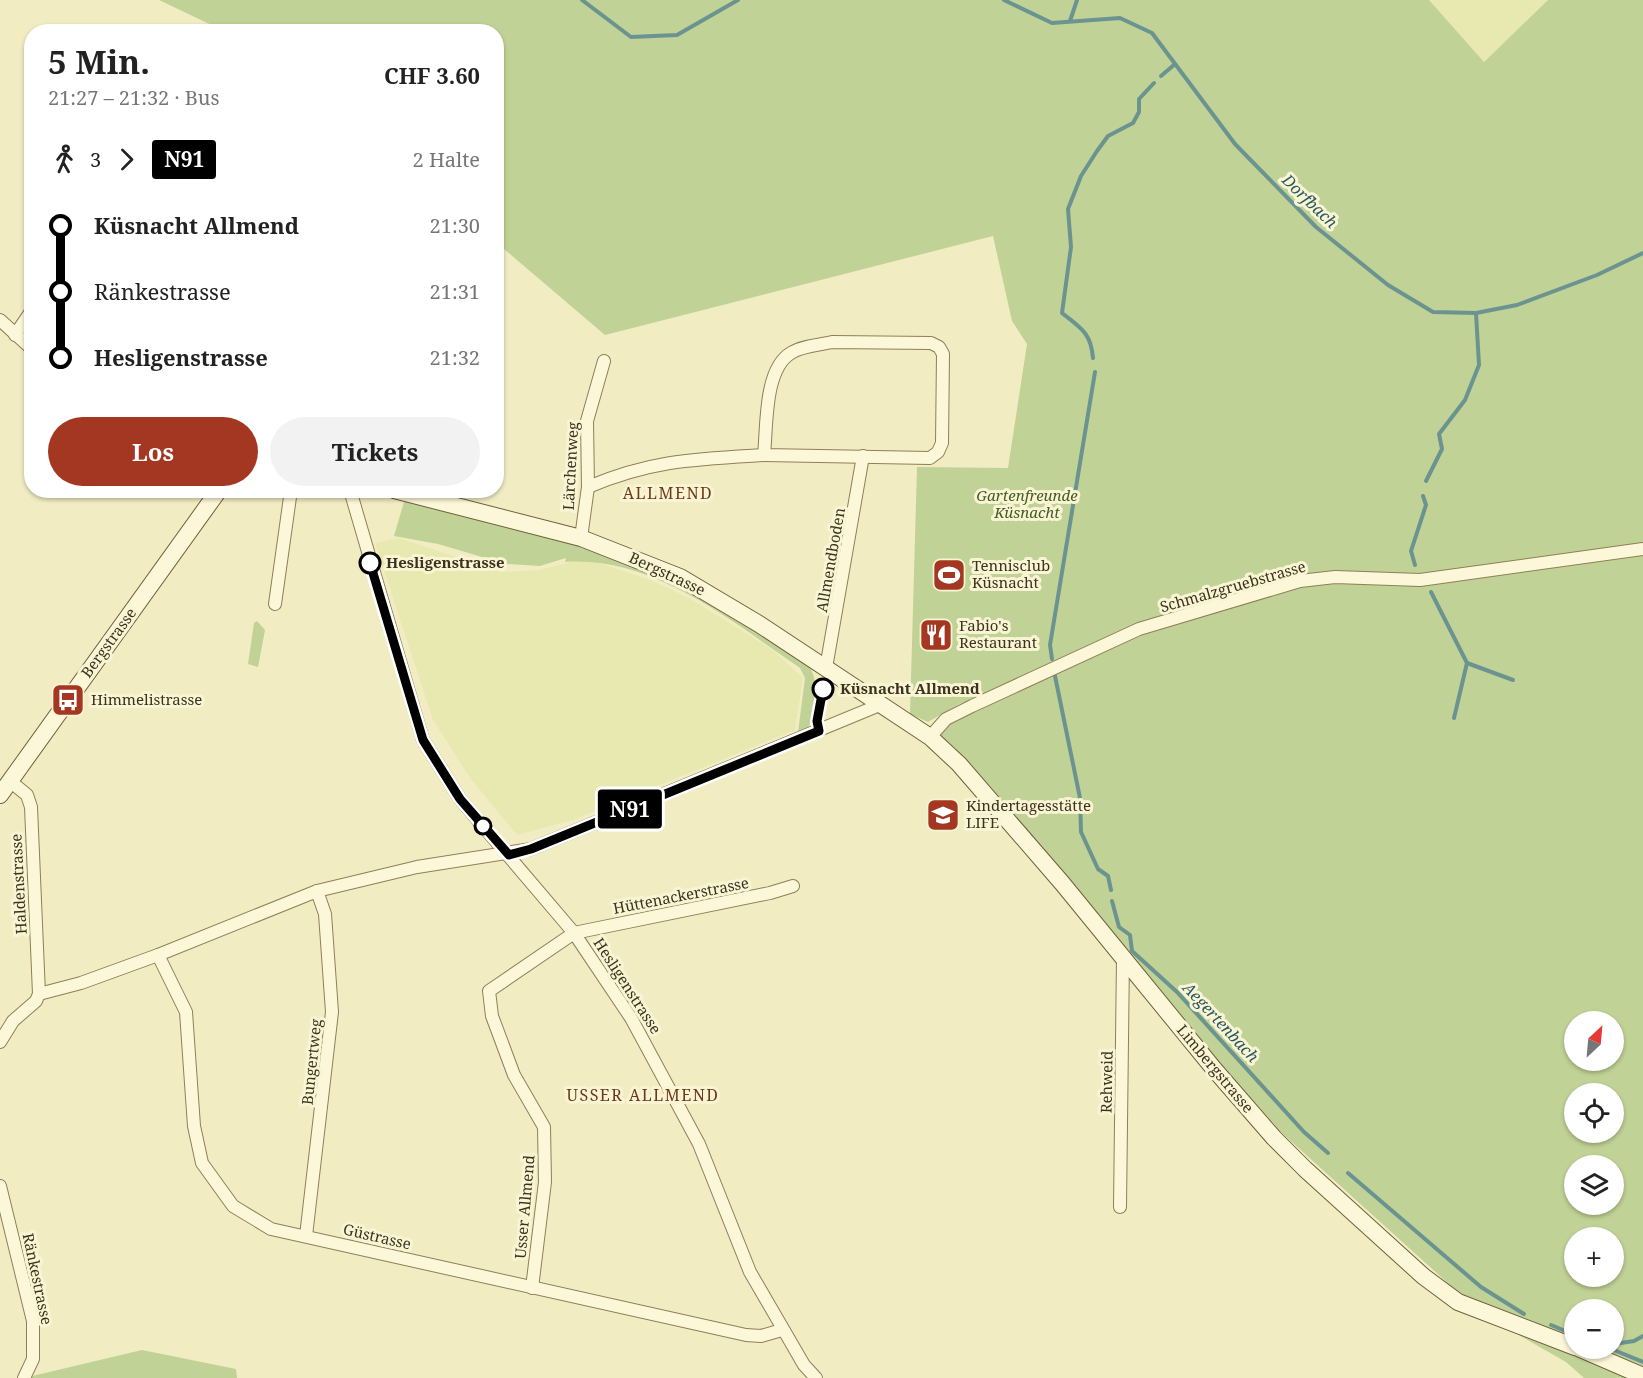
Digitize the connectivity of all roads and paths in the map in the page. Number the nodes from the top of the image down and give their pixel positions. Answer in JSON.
{"nodes":[{"id":1,"x":0,"y":320,"type":"edge"},
{"id":2,"x":24,"y":322,"type":"edge"},
{"id":3,"x":15,"y":335,"type":"junction"},
{"id":4,"x":24,"y":342,"type":"edge"},
{"id":5,"x":604,"y":361,"type":"dead end"},
{"id":6,"x":764,"y":455,"type":"junction"},
{"id":7,"x":863,"y":456,"type":"junction"},
{"id":8,"x":588,"y":487,"type":"junction"},
{"id":9,"x":213,"y":498,"type":"edge"},
{"id":10,"x":290,"y":498,"type":"edge"},
{"id":11,"x":352,"y":498,"type":"edge"},
{"id":12,"x":425,"y":498,"type":"edge"},
{"id":13,"x":581,"y":538,"type":"junction"},
{"id":14,"x":1643,"y":549,"type":"edge"},
{"id":15,"x":275,"y":604,"type":"dead end"},
{"id":16,"x":826,"y":668,"type":"junction"},
{"id":17,"x":882,"y":704,"type":"junction"},
{"id":18,"x":910,"y":723,"type":"joint"},
{"id":19,"x":930,"y":737,"type":"junction"},
{"id":20,"x":10,"y":781,"type":"junction"},
{"id":21,"x":0,"y":795,"type":"edge"},
{"id":22,"x":509,"y":855,"type":"junction"},
{"id":23,"x":793,"y":886,"type":"dead end"},
{"id":24,"x":317,"y":891,"type":"junction"},
{"id":25,"x":574,"y":933,"type":"junction"},
{"id":26,"x":158,"y":955,"type":"junction"},
{"id":27,"x":1123,"y":957,"type":"junction"},
{"id":28,"x":39,"y":994,"type":"junction"},
{"id":29,"x":0,"y":1042,"type":"edge"},
{"id":30,"x":0,"y":1186,"type":"edge"},
{"id":31,"x":1120,"y":1207,"type":"dead end"},
{"id":32,"x":306,"y":1236,"type":"junction"},
{"id":33,"x":532,"y":1288,"type":"junction"},
{"id":34,"x":782,"y":1330,"type":"junction"},
{"id":35,"x":1564,"y":1343,"type":"edge"},
{"id":36,"x":1602,"y":1359,"type":"edge"},
{"id":37,"x":1643,"y":1376,"type":"edge"},
{"id":38,"x":24,"y":1378,"type":"edge"},
{"id":39,"x":816,"y":1378,"type":"edge"}],
"edges":[{"from":1,"to":3,"type":"street"},
{"from":2,"to":3,"type":"street"},
{"from":3,"to":4,"type":"street"},
{"from":5,"to":8,"type":"street","name":"Lärchenweg"},
{"from":6,"to":7,"type":"street"},
{"from":6,"to":7,"type":"street"},
{"from":6,"to":8,"type":"street"},
{"from":7,"to":16,"type":"street","name":"Allmendboden"},
{"from":8,"to":13,"type":"street","name":"Lärchenweg"},
{"from":9,"to":20,"type":"street","name":"Bergstrasse"},
{"from":10,"to":15,"type":"street"},
{"from":11,"to":22,"type":"street","name":"Hesligenstrasse"},
{"from":12,"to":13,"type":"street","name":"Bergstrasse"},
{"from":13,"to":16,"type":"street","name":"Bergstrasse"},
{"from":14,"to":19,"type":"street","name":"Schmalzgruebstrasse"},
{"from":16,"to":17,"type":"street","name":"Bergstrasse"},
{"from":17,"to":18,"type":"street","name":"Bergstrasse"},
{"from":17,"to":22,"type":"street"},
{"from":18,"to":19,"type":"street","name":"Limbergstrasse"},
{"from":19,"to":27,"type":"street","name":"Limbergstrasse"},
{"from":20,"to":21,"type":"street","name":"Bergstrasse"},
{"from":20,"to":28,"type":"street","name":"Haldenstrasse"},
{"from":22,"to":24,"type":"street"},
{"from":22,"to":25,"type":"street","name":"Hesligenstrasse"},
{"from":23,"to":25,"type":"street","name":"Hüttenackerstrasse"},
{"from":24,"to":26,"type":"street"},
{"from":24,"to":32,"type":"street","name":"Bungertweg"},
{"from":25,"to":33,"type":"street","name":"Usser Allmend"},
{"from":25,"to":34,"type":"street","name":"Hesligenstrasse"},
{"from":26,"to":28,"type":"street"},
{"from":26,"to":32,"type":"street","name":"Güstrasse"},
{"from":27,"to":31,"type":"street","name":"Rehweid"},
{"from":27,"to":35,"type":"street","name":"Limbergstrasse"},
{"from":28,"to":29,"type":"street"},
{"from":30,"to":38,"type":"street","name":"Ränkestrasse"},
{"from":32,"to":33,"type":"street","name":"Güstrasse"},
{"from":33,"to":34,"type":"street","name":"Güstrasse"},
{"from":34,"to":39,"type":"street","name":"Hesligenstrasse"},
{"from":36,"to":37,"type":"street","name":"Limbergstrasse"}]}
